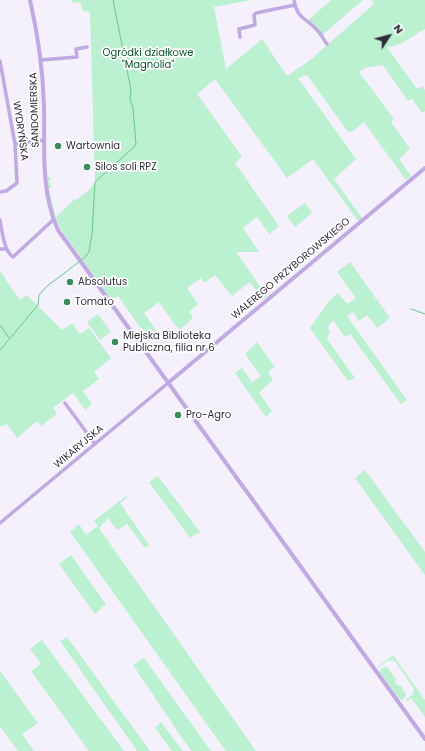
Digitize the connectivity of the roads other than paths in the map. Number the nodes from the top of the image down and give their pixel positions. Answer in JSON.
{"nodes":[{"id":1,"x":30,"y":0,"type":"edge"},
{"id":2,"x":294,"y":0,"type":"edge"},
{"id":3,"x":295,"y":7,"type":"junction"},
{"id":4,"x":240,"y":37,"type":"dead end"},
{"id":5,"x":327,"y":44,"type":"dead end"},
{"id":6,"x":87,"y":47,"type":"dead end"},
{"id":7,"x":41,"y":60,"type":"junction"},
{"id":8,"x":0,"y":61,"type":"edge"},
{"id":9,"x":44,"y":140,"type":"junction"},
{"id":10,"x":15,"y":144,"type":"junction"},
{"id":11,"x":425,"y":168,"type":"edge"},
{"id":12,"x":0,"y":192,"type":"edge"},
{"id":13,"x":0,"y":220,"type":"edge"},
{"id":14,"x":54,"y":220,"type":"junction"},
{"id":15,"x":0,"y":249,"type":"edge"},
{"id":16,"x":6,"y":249,"type":"junction"},
{"id":17,"x":168,"y":383,"type":"junction"},
{"id":18,"x":65,"y":403,"type":"dead end"},
{"id":19,"x":95,"y":444,"type":"junction"},
{"id":20,"x":0,"y":523,"type":"edge"},
{"id":21,"x":425,"y":739,"type":"edge"}],
"edges":[{"from":1,"to":7,"type":"street","name":"SANDOMIERSKA"},
{"from":2,"to":3,"type":"street"},
{"from":3,"to":4,"type":"street"},
{"from":3,"to":5,"type":"street"},
{"from":6,"to":7,"type":"street"},
{"from":7,"to":9,"type":"street","name":"SANDOMIERSKA"},
{"from":8,"to":10,"type":"street","name":"WYDRYŃSKA"},
{"from":9,"to":10,"type":"street"},
{"from":9,"to":14,"type":"street","name":"SANDOMIERSKA"},
{"from":10,"to":12,"type":"street","name":"WYDRYŃSKA"},
{"from":11,"to":17,"type":"street","name":"WALEREGO PRZYBOROWSKIEGO"},
{"from":13,"to":16,"type":"street"},
{"from":14,"to":16,"type":"street"},
{"from":14,"to":17,"type":"street","name":"SANDOMIERSKA"},
{"from":15,"to":16,"type":"street"},
{"from":17,"to":19,"type":"street","name":"WIKARYJSKA"},
{"from":17,"to":21,"type":"street","name":"SANDOMIERSKA"},
{"from":18,"to":19,"type":"street"},
{"from":19,"to":20,"type":"street","name":"WIKARYJSKA"}]}
